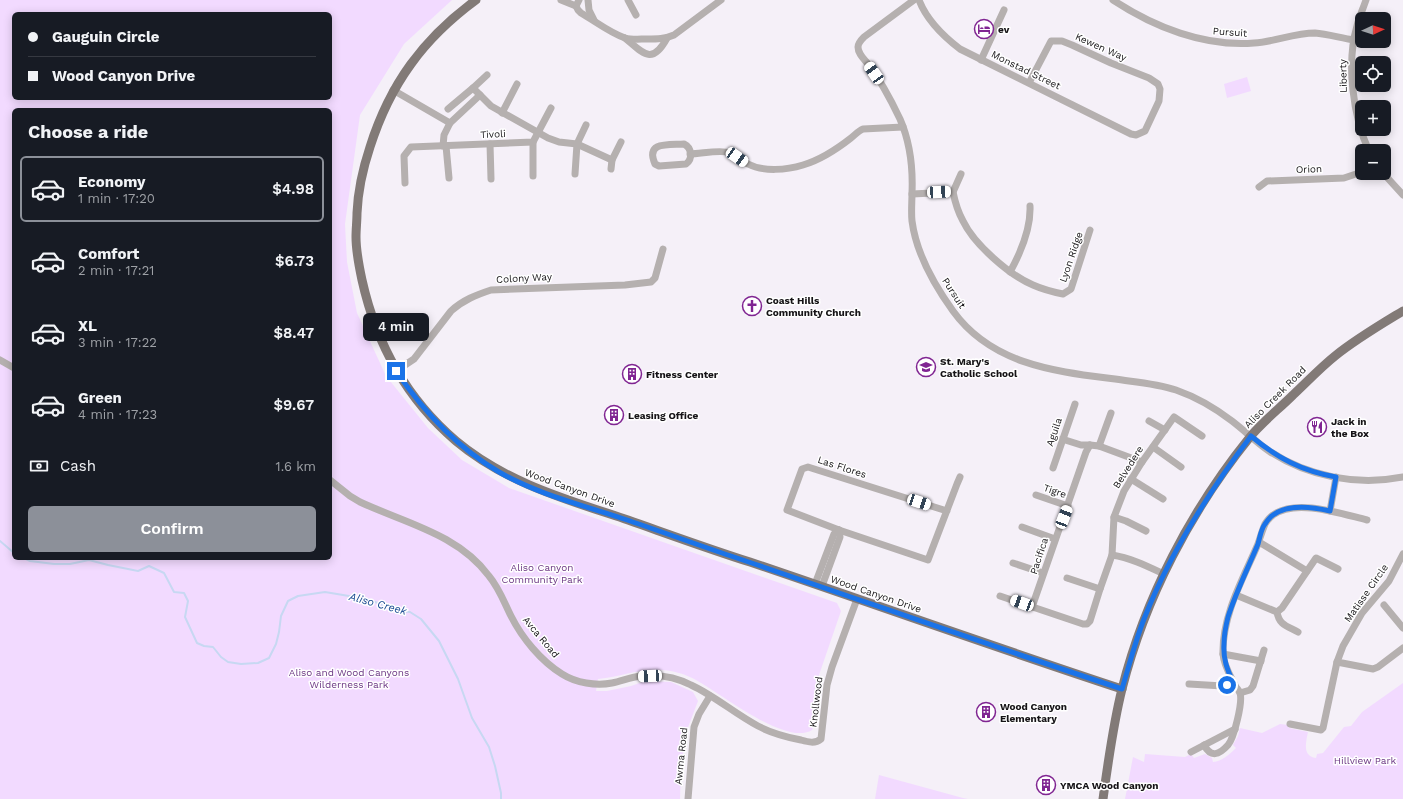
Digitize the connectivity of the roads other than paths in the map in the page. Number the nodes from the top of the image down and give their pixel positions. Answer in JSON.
{"nodes":[{"id":1,"x":476,"y":0,"type":"edge"},
{"id":2,"x":561,"y":0,"type":"edge"},
{"id":3,"x":588,"y":0,"type":"edge"},
{"id":4,"x":628,"y":0,"type":"edge"},
{"id":5,"x":721,"y":0,"type":"edge"},
{"id":6,"x":914,"y":0,"type":"edge"},
{"id":7,"x":919,"y":0,"type":"edge"},
{"id":8,"x":1113,"y":0,"type":"edge"},
{"id":9,"x":1366,"y":0,"type":"edge"},
{"id":10,"x":578,"y":3,"type":"edge"},
{"id":11,"x":1004,"y":10,"type":"dead end"},
{"id":12,"x":636,"y":15,"type":"dead end"},
{"id":13,"x":594,"y":20,"type":"junction"},
{"id":14,"x":625,"y":38,"type":"junction"},
{"id":15,"x":667,"y":38,"type":"junction"},
{"id":16,"x":1354,"y":40,"type":"junction"},
{"id":17,"x":981,"y":60,"type":"junction"},
{"id":18,"x":487,"y":75,"type":"dead end"},
{"id":19,"x":1029,"y":83,"type":"junction"},
{"id":20,"x":517,"y":84,"type":"dead end"},
{"id":21,"x":474,"y":88,"type":"junction"},
{"id":22,"x":393,"y":90,"type":"junction"},
{"id":23,"x":480,"y":94,"type":"junction"},
{"id":24,"x":551,"y":108,"type":"dead end"},
{"id":25,"x":448,"y":109,"type":"dead end"},
{"id":26,"x":502,"y":113,"type":"junction"},
{"id":27,"x":450,"y":123,"type":"junction"},
{"id":28,"x":586,"y":125,"type":"dead end"},
{"id":29,"x":903,"y":127,"type":"junction"},
{"id":30,"x":539,"y":133,"type":"junction"},
{"id":31,"x":1141,"y":134,"type":"joint"},
{"id":32,"x":533,"y":142,"type":"junction"},
{"id":33,"x":621,"y":142,"type":"dead end"},
{"id":34,"x":490,"y":144,"type":"junction"},
{"id":35,"x":577,"y":144,"type":"junction"},
{"id":36,"x":1367,"y":144,"type":"edge"},
{"id":37,"x":445,"y":146,"type":"junction"},
{"id":38,"x":690,"y":154,"type":"junction"},
{"id":39,"x":612,"y":160,"type":"junction"},
{"id":40,"x":611,"y":169,"type":"dead end"},
{"id":41,"x":575,"y":174,"type":"dead end"},
{"id":42,"x":961,"y":174,"type":"dead end"},
{"id":43,"x":1355,"y":174,"type":"edge"},
{"id":44,"x":533,"y":176,"type":"dead end"},
{"id":45,"x":449,"y":178,"type":"dead end"},
{"id":46,"x":491,"y":179,"type":"dead end"},
{"id":47,"x":1389,"y":180,"type":"edge"},
{"id":48,"x":405,"y":183,"type":"dead end"},
{"id":49,"x":1259,"y":187,"type":"dead end"},
{"id":50,"x":953,"y":192,"type":"junction"},
{"id":51,"x":912,"y":194,"type":"junction"},
{"id":52,"x":1403,"y":195,"type":"edge"},
{"id":53,"x":1030,"y":206,"type":"dead end"},
{"id":54,"x":1090,"y":230,"type":"dead end"},
{"id":55,"x":663,"y":249,"type":"dead end"},
{"id":56,"x":1010,"y":272,"type":"junction"},
{"id":57,"x":1403,"y":311,"type":"edge"},
{"id":58,"x":0,"y":360,"type":"edge"},
{"id":59,"x":12,"y":367,"type":"edge"},
{"id":60,"x":396,"y":371,"type":"junction"},
{"id":61,"x":1075,"y":404,"type":"dead end"},
{"id":62,"x":1112,"y":413,"type":"dead end"},
{"id":63,"x":1149,"y":421,"type":"dead end"},
{"id":64,"x":1165,"y":430,"type":"junction"},
{"id":65,"x":1202,"y":436,"type":"dead end"},
{"id":66,"x":1251,"y":436,"type":"junction"},
{"id":67,"x":1062,"y":439,"type":"junction"},
{"id":68,"x":1090,"y":445,"type":"junction"},
{"id":69,"x":1100,"y":446,"type":"junction"},
{"id":70,"x":1153,"y":447,"type":"junction"},
{"id":71,"x":1142,"y":462,"type":"junction"},
{"id":72,"x":1182,"y":467,"type":"dead end"},
{"id":73,"x":1053,"y":468,"type":"dead end"},
{"id":74,"x":960,"y":477,"type":"dead end"},
{"id":75,"x":1336,"y":477,"type":"junction"},
{"id":76,"x":1403,"y":477,"type":"edge"},
{"id":77,"x":1131,"y":479,"type":"junction"},
{"id":78,"x":332,"y":482,"type":"edge"},
{"id":79,"x":1036,"y":495,"type":"dead end"},
{"id":80,"x":1163,"y":498,"type":"dead end"},
{"id":81,"x":1068,"y":506,"type":"junction"},
{"id":82,"x":947,"y":511,"type":"junction"},
{"id":83,"x":1330,"y":511,"type":"junction"},
{"id":84,"x":1114,"y":518,"type":"junction"},
{"id":85,"x":1367,"y":520,"type":"dead end"},
{"id":86,"x":1022,"y":527,"type":"dead end"},
{"id":87,"x":839,"y":530,"type":"junction"},
{"id":88,"x":1146,"y":531,"type":"dead end"},
{"id":89,"x":1055,"y":539,"type":"junction"},
{"id":90,"x":1259,"y":542,"type":"junction"},
{"id":91,"x":1112,"y":555,"type":"junction"},
{"id":92,"x":1402,"y":557,"type":"edge"},
{"id":93,"x":1013,"y":563,"type":"dead end"},
{"id":94,"x":1338,"y":568,"type":"dead end"},
{"id":95,"x":1307,"y":571,"type":"junction"},
{"id":96,"x":1044,"y":573,"type":"junction"},
{"id":97,"x":1164,"y":574,"type":"junction"},
{"id":98,"x":1067,"y":578,"type":"dead end"},
{"id":99,"x":818,"y":585,"type":"junction"},
{"id":100,"x":1100,"y":589,"type":"junction"},
{"id":101,"x":1236,"y":595,"type":"junction"},
{"id":102,"x":1000,"y":596,"type":"dead end"},
{"id":103,"x":857,"y":599,"type":"junction"},
{"id":104,"x":1384,"y":605,"type":"dead end"},
{"id":105,"x":1032,"y":607,"type":"junction"},
{"id":106,"x":1276,"y":612,"type":"junction"},
{"id":107,"x":1403,"y":628,"type":"edge"},
{"id":108,"x":1298,"y":632,"type":"dead end"},
{"id":109,"x":1403,"y":648,"type":"edge"},
{"id":110,"x":1264,"y":650,"type":"dead end"},
{"id":111,"x":1224,"y":654,"type":"junction"},
{"id":112,"x":1261,"y":661,"type":"junction"},
{"id":113,"x":1337,"y":662,"type":"junction"},
{"id":114,"x":1233,"y":682,"type":"junction"},
{"id":115,"x":1189,"y":684,"type":"dead end"},
{"id":116,"x":1122,"y":689,"type":"junction"},
{"id":117,"x":1240,"y":693,"type":"junction"},
{"id":118,"x":710,"y":696,"type":"junction"},
{"id":119,"x":1290,"y":724,"type":"dead end"},
{"id":120,"x":1235,"y":729,"type":"junction"},
{"id":121,"x":1204,"y":745,"type":"junction"},
{"id":122,"x":1191,"y":752,"type":"dead end"},
{"id":123,"x":688,"y":799,"type":"edge"},
{"id":124,"x":1103,"y":799,"type":"edge"}],
"edges":[{"from":1,"to":22,"type":"main road","name":"Wood Canyon Drive"},
{"from":2,"to":10,"type":"street"},
{"from":3,"to":13,"type":"street"},
{"from":4,"to":12,"type":"street"},
{"from":5,"to":15,"type":"street"},
{"from":6,"to":29,"type":"street","name":"Pursuit"},
{"from":7,"to":17,"type":"street","name":"Monstad Street"},
{"from":8,"to":16,"type":"street","name":"Pursuit"},
{"from":9,"to":16,"type":"street","name":"Liberty"},
{"from":10,"to":13,"type":"street"},
{"from":11,"to":17,"type":"street"},
{"from":13,"to":14,"type":"street"},
{"from":14,"to":15,"type":"street"},
{"from":14,"to":15,"type":"street"},
{"from":16,"to":36,"type":"street","name":"Liberty"},
{"from":17,"to":19,"type":"street","name":"Monstad Street"},
{"from":18,"to":21,"type":"street"},
{"from":19,"to":31,"type":"street","name":"Monstad Street"},
{"from":19,"to":31,"type":"street","name":"Kewen Way"},
{"from":20,"to":26,"type":"street"},
{"from":21,"to":23,"type":"street","name":"Tivoli"},
{"from":21,"to":25,"type":"street"},
{"from":22,"to":27,"type":"street"},
{"from":22,"to":60,"type":"main road","name":"Wood Canyon Drive"},
{"from":23,"to":26,"type":"street","name":"Tivoli"},
{"from":23,"to":27,"type":"street"},
{"from":24,"to":30,"type":"street"},
{"from":26,"to":30,"type":"street","name":"Tivoli"},
{"from":27,"to":37,"type":"street"},
{"from":28,"to":35,"type":"street"},
{"from":29,"to":38,"type":"street"},
{"from":29,"to":51,"type":"street","name":"Pursuit"},
{"from":30,"to":32,"type":"street"},
{"from":30,"to":35,"type":"street","name":"Tivoli"},
{"from":32,"to":34,"type":"street","name":"Tivoli"},
{"from":32,"to":44,"type":"street"},
{"from":33,"to":39,"type":"street"},
{"from":34,"to":37,"type":"street","name":"Tivoli"},
{"from":34,"to":46,"type":"street"},
{"from":35,"to":39,"type":"street","name":"Tivoli"},
{"from":35,"to":41,"type":"street"},
{"from":37,"to":45,"type":"street"},
{"from":37,"to":48,"type":"street","name":"Tivoli"},
{"from":38,"to":38,"type":"street"},
{"from":39,"to":40,"type":"street"},
{"from":42,"to":50,"type":"street"},
{"from":43,"to":49,"type":"street","name":"Orion"},
{"from":47,"to":52,"type":"street"},
{"from":50,"to":51,"type":"street"},
{"from":50,"to":56,"type":"street","name":"Lyon Ridge"},
{"from":51,"to":66,"type":"street","name":"Pursuit"},
{"from":53,"to":56,"type":"street"},
{"from":54,"to":56,"type":"street","name":"Lyon Ridge"},
{"from":55,"to":60,"type":"street","name":"Colony Way"},
{"from":57,"to":66,"type":"main road","name":"Aliso Creek Road"},
{"from":58,"to":59,"type":"street"},
{"from":60,"to":99,"type":"main road","name":"Wood Canyon Drive"},
{"from":61,"to":67,"type":"street","name":"Aguila"},
{"from":62,"to":69,"type":"street"},
{"from":63,"to":64,"type":"street"},
{"from":64,"to":65,"type":"street","name":"Belvedere"},
{"from":64,"to":70,"type":"street","name":"Belvedere"},
{"from":66,"to":75,"type":"street","name":"Pursuit"},
{"from":66,"to":97,"type":"main road","name":"Aliso Creek Road"},
{"from":67,"to":68,"type":"street"},
{"from":67,"to":73,"type":"street","name":"Aguila"},
{"from":68,"to":69,"type":"street"},
{"from":68,"to":81,"type":"street","name":"Pacifica"},
{"from":69,"to":71,"type":"street"},
{"from":70,"to":71,"type":"street","name":"Belvedere"},
{"from":70,"to":72,"type":"street"},
{"from":71,"to":77,"type":"street","name":"Belvedere"},
{"from":74,"to":82,"type":"street","name":"Las Flores"},
{"from":75,"to":76,"type":"street","name":"Pursuit"},
{"from":75,"to":83,"type":"street"},
{"from":77,"to":80,"type":"street"},
{"from":77,"to":84,"type":"street","name":"Belvedere"},
{"from":78,"to":118,"type":"street","name":"Avca Road"},
{"from":79,"to":81,"type":"street","name":"Tigre"},
{"from":81,"to":89,"type":"street","name":"Pacifica"},
{"from":82,"to":87,"type":"street","name":"Las Flores"},
{"from":82,"to":87,"type":"street","name":"Las Flores"},
{"from":83,"to":85,"type":"street"},
{"from":83,"to":90,"type":"street"},
{"from":84,"to":88,"type":"street"},
{"from":84,"to":91,"type":"street","name":"Belvedere"},
{"from":86,"to":89,"type":"street"},
{"from":87,"to":99,"type":"street"},
{"from":89,"to":96,"type":"street","name":"Pacifica"},
{"from":90,"to":95,"type":"street"},
{"from":90,"to":101,"type":"street"},
{"from":91,"to":97,"type":"street"},
{"from":91,"to":100,"type":"street","name":"Belvedere"},
{"from":92,"to":113,"type":"street","name":"Matisse Circle"},
{"from":93,"to":96,"type":"street"},
{"from":94,"to":95,"type":"street"},
{"from":95,"to":106,"type":"street"},
{"from":96,"to":105,"type":"street","name":"Pacifica"},
{"from":97,"to":116,"type":"main road","name":"Aliso Creek Road"},
{"from":98,"to":100,"type":"street"},
{"from":99,"to":103,"type":"main road","name":"Wood Canyon Drive"},
{"from":100,"to":105,"type":"street","name":"Belvedere"},
{"from":101,"to":106,"type":"street"},
{"from":101,"to":111,"type":"street"},
{"from":102,"to":105,"type":"street"},
{"from":103,"to":116,"type":"main road","name":"Wood Canyon Drive"},
{"from":103,"to":118,"type":"street","name":"Knollwood"},
{"from":104,"to":107,"type":"street"},
{"from":106,"to":108,"type":"street"},
{"from":109,"to":113,"type":"street"},
{"from":110,"to":112,"type":"street"},
{"from":111,"to":112,"type":"street"},
{"from":111,"to":114,"type":"street"},
{"from":112,"to":117,"type":"street"},
{"from":113,"to":119,"type":"street","name":"Matisse Circle"},
{"from":114,"to":115,"type":"street"},
{"from":114,"to":117,"type":"street"},
{"from":116,"to":124,"type":"main road","name":"Aliso Creek Road"},
{"from":117,"to":120,"type":"street"},
{"from":118,"to":123,"type":"street","name":"Awma Road"},
{"from":120,"to":121,"type":"street"},
{"from":120,"to":121,"type":"street"},
{"from":121,"to":122,"type":"street"}]}
